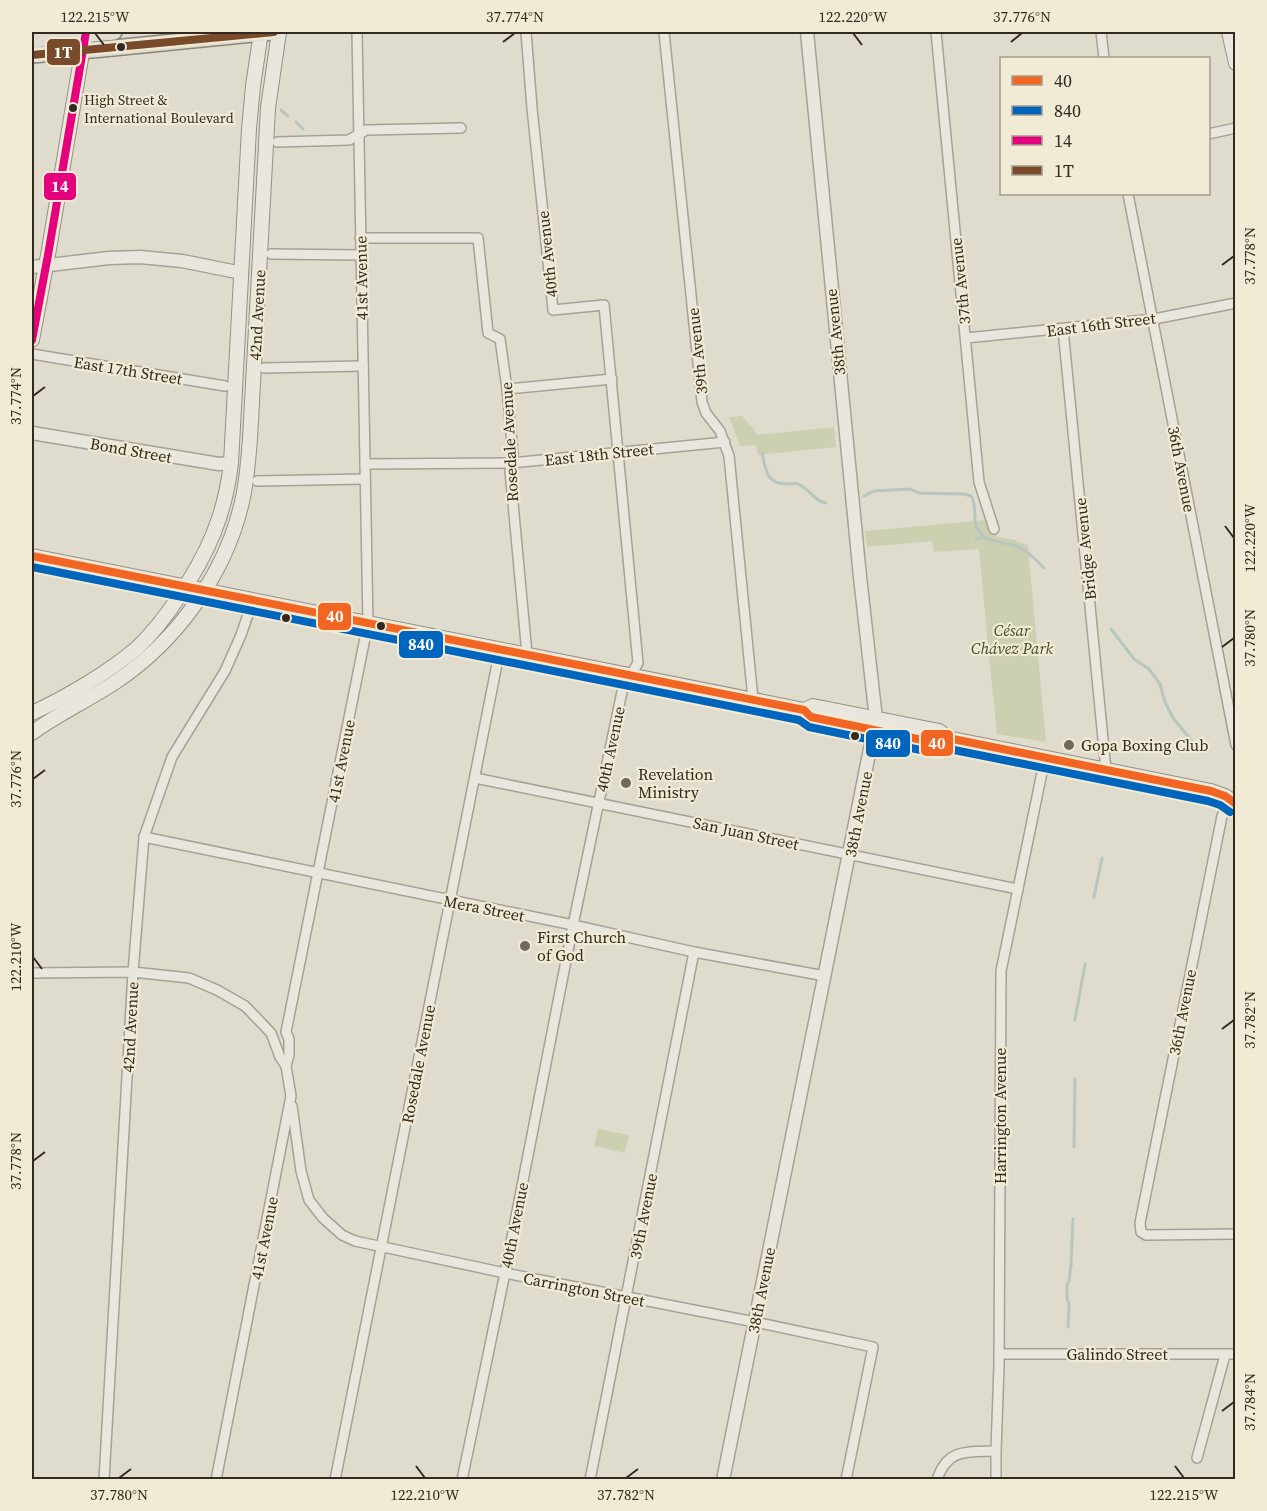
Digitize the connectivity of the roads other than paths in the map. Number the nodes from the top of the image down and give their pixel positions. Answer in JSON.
{"nodes":[{"id":1,"x":114,"y":32,"type":"edge"},
{"id":2,"x":269,"y":32,"type":"edge"},
{"id":3,"x":357,"y":32,"type":"edge"},
{"id":4,"x":526,"y":32,"type":"edge"},
{"id":5,"x":663,"y":32,"type":"edge"},
{"id":6,"x":807,"y":32,"type":"edge"},
{"id":7,"x":936,"y":32,"type":"edge"},
{"id":8,"x":1101,"y":32,"type":"edge"},
{"id":9,"x":1229,"y":32,"type":"edge"},
{"id":10,"x":85,"y":33,"type":"edge"},
{"id":11,"x":32,"y":40,"type":"edge"},
{"id":12,"x":82,"y":51,"type":"junction"},
{"id":13,"x":32,"y":55,"type":"edge"},
{"id":14,"x":1104,"y":57,"type":"edge"},
{"id":15,"x":1236,"y":63,"type":"edge"},
{"id":16,"x":461,"y":128,"type":"dead end"},
{"id":17,"x":1236,"y":128,"type":"edge"},
{"id":18,"x":1210,"y":134,"type":"edge"},
{"id":19,"x":358,"y":135,"type":"junction"},
{"id":20,"x":277,"y":142,"type":"dead end"},
{"id":21,"x":1128,"y":195,"type":"edge"},
{"id":22,"x":360,"y":238,"type":"junction"},
{"id":23,"x":271,"y":254,"type":"dead end"},
{"id":24,"x":360,"y":255,"type":"junction"},
{"id":25,"x":46,"y":265,"type":"junction"},
{"id":26,"x":32,"y":267,"type":"edge"},
{"id":27,"x":242,"y":273,"type":"junction"},
{"id":28,"x":1236,"y":303,"type":"edge"},
{"id":29,"x":1154,"y":319,"type":"junction"},
{"id":30,"x":1064,"y":329,"type":"junction"},
{"id":31,"x":255,"y":335,"type":"junction"},
{"id":32,"x":966,"y":338,"type":"junction"},
{"id":33,"x":32,"y":340,"type":"edge"},
{"id":34,"x":32,"y":354,"type":"edge"},
{"id":35,"x":363,"y":366,"type":"junction"},
{"id":36,"x":264,"y":368,"type":"dead end"},
{"id":37,"x":612,"y":379,"type":"junction"},
{"id":38,"x":225,"y":386,"type":"dead end"},
{"id":39,"x":507,"y":389,"type":"junction"},
{"id":40,"x":32,"y":433,"type":"edge"},
{"id":41,"x":250,"y":439,"type":"junction"},
{"id":42,"x":725,"y":442,"type":"junction"},
{"id":43,"x":619,"y":452,"type":"junction"},
{"id":44,"x":511,"y":462,"type":"junction"},
{"id":45,"x":231,"y":464,"type":"junction"},
{"id":46,"x":365,"y":464,"type":"junction"},
{"id":47,"x":365,"y":479,"type":"junction"},
{"id":48,"x":257,"y":481,"type":"dead end"},
{"id":49,"x":994,"y":529,"type":"dead end"},
{"id":50,"x":32,"y":556,"type":"edge"},
{"id":51,"x":186,"y":586,"type":"junction"},
{"id":52,"x":204,"y":590,"type":"junction"},
{"id":53,"x":253,"y":600,"type":"junction"},
{"id":54,"x":368,"y":623,"type":"junction"},
{"id":55,"x":500,"y":649,"type":"junction"},
{"id":56,"x":526,"y":654,"type":"junction"},
{"id":57,"x":630,"y":675,"type":"junction"},
{"id":58,"x":753,"y":699,"type":"junction"},
{"id":59,"x":32,"y":712,"type":"edge"},
{"id":60,"x":1233,"y":713,"type":"edge"},
{"id":61,"x":60,"y":715,"type":"junction"},
{"id":62,"x":875,"y":725,"type":"junction"},
{"id":63,"x":32,"y":728,"type":"edge"},
{"id":64,"x":32,"y":733,"type":"edge"},
{"id":65,"x":1236,"y":745,"type":"edge"},
{"id":66,"x":1045,"y":758,"type":"junction"},
{"id":67,"x":1106,"y":770,"type":"junction"},
{"id":68,"x":475,"y":778,"type":"junction"},
{"id":69,"x":1234,"y":800,"type":"edge"},
{"id":70,"x":599,"y":803,"type":"junction"},
{"id":71,"x":144,"y":837,"type":"junction"},
{"id":72,"x":850,"y":855,"type":"junction"},
{"id":73,"x":319,"y":873,"type":"junction"},
{"id":74,"x":1018,"y":889,"type":"junction"},
{"id":75,"x":450,"y":901,"type":"junction"},
{"id":76,"x":573,"y":925,"type":"junction"},
{"id":77,"x":694,"y":952,"type":"junction"},
{"id":78,"x":133,"y":972,"type":"junction"},
{"id":79,"x":32,"y":973,"type":"edge"},
{"id":80,"x":825,"y":976,"type":"junction"},
{"id":81,"x":286,"y":1032,"type":"junction"},
{"id":82,"x":271,"y":1033,"type":"junction"},
{"id":83,"x":286,"y":1066,"type":"junction"},
{"id":84,"x":291,"y":1096,"type":"junction"},
{"id":85,"x":279,"y":1158,"type":"junction"},
{"id":86,"x":300,"y":1162,"type":"junction"},
{"id":87,"x":1236,"y":1234,"type":"edge"},
{"id":88,"x":381,"y":1247,"type":"junction"},
{"id":89,"x":505,"y":1273,"type":"junction"},
{"id":90,"x":627,"y":1297,"type":"junction"},
{"id":91,"x":755,"y":1322,"type":"junction"},
{"id":92,"x":999,"y":1354,"type":"junction"},
{"id":93,"x":1225,"y":1354,"type":"junction"},
{"id":94,"x":1236,"y":1354,"type":"edge"},
{"id":95,"x":996,"y":1450,"type":"junction"},
{"id":96,"x":1197,"y":1458,"type":"dead end"},
{"id":97,"x":104,"y":1479,"type":"edge"},
{"id":98,"x":216,"y":1479,"type":"edge"},
{"id":99,"x":335,"y":1479,"type":"edge"},
{"id":100,"x":462,"y":1479,"type":"edge"},
{"id":101,"x":590,"y":1479,"type":"edge"},
{"id":102,"x":723,"y":1479,"type":"edge"},
{"id":103,"x":846,"y":1479,"type":"edge"},
{"id":104,"x":937,"y":1479,"type":"edge"},
{"id":105,"x":996,"y":1479,"type":"edge"}],
"edges":[{"from":1,"to":10,"type":"main road"},
{"from":2,"to":12,"type":"main road"},
{"from":2,"to":27,"type":"main road","name":"42nd Avenue"},
{"from":2,"to":31,"type":"main road","name":"42nd Avenue"},
{"from":3,"to":19,"type":"street","name":"41st Avenue"},
{"from":4,"to":37,"type":"street","name":"40th Avenue"},
{"from":5,"to":42,"type":"street","name":"39th Avenue"},
{"from":6,"to":62,"type":"street","name":"38th Avenue"},
{"from":7,"to":32,"type":"street","name":"37th Avenue"},
{"from":8,"to":14,"type":"street"},
{"from":9,"to":15,"type":"main road"},
{"from":10,"to":11,"type":"main road"},
{"from":10,"to":12,"type":"main road"},
{"from":12,"to":13,"type":"main road"},
{"from":12,"to":25,"type":"main road"},
{"from":16,"to":19,"type":"street"},
{"from":17,"to":18,"type":"street"},
{"from":19,"to":20,"type":"street"},
{"from":19,"to":22,"type":"street","name":"41st Avenue"},
{"from":21,"to":29,"type":"street","name":"36th Avenue"},
{"from":22,"to":24,"type":"street","name":"41st Avenue"},
{"from":22,"to":39,"type":"street","name":"Rosedale Avenue"},
{"from":23,"to":24,"type":"street"},
{"from":24,"to":35,"type":"street","name":"41st Avenue"},
{"from":25,"to":26,"type":"street"},
{"from":25,"to":27,"type":"street"},
{"from":25,"to":33,"type":"main road"},
{"from":27,"to":31,"type":"main road"},
{"from":27,"to":45,"type":"main road","name":"42nd Avenue"},
{"from":28,"to":29,"type":"street","name":"East 16th Street"},
{"from":29,"to":30,"type":"street","name":"East 16th Street"},
{"from":29,"to":60,"type":"street","name":"36th Avenue"},
{"from":30,"to":32,"type":"street","name":"East 16th Street"},
{"from":30,"to":67,"type":"street","name":"Bridge Avenue"},
{"from":31,"to":41,"type":"main road","name":"42nd Avenue"},
{"from":32,"to":49,"type":"street","name":"37th Avenue"},
{"from":34,"to":38,"type":"street","name":"East 17th Street"},
{"from":35,"to":36,"type":"street"},
{"from":35,"to":46,"type":"street","name":"41st Avenue"},
{"from":37,"to":39,"type":"street"},
{"from":37,"to":43,"type":"street","name":"40th Avenue"},
{"from":39,"to":44,"type":"street","name":"Rosedale Avenue"},
{"from":40,"to":45,"type":"street","name":"Bond Street"},
{"from":41,"to":45,"type":"main road"},
{"from":41,"to":52,"type":"main road","name":"42nd Avenue"},
{"from":42,"to":43,"type":"street","name":"East 18th Street"},
{"from":42,"to":58,"type":"street","name":"39th Avenue"},
{"from":43,"to":44,"type":"street","name":"East 18th Street"},
{"from":43,"to":57,"type":"street","name":"40th Avenue"},
{"from":44,"to":46,"type":"street","name":"East 18th Street"},
{"from":44,"to":56,"type":"street","name":"Rosedale Avenue"},
{"from":45,"to":51,"type":"main road","name":"42nd Avenue"},
{"from":46,"to":47,"type":"street","name":"41st Avenue"},
{"from":47,"to":48,"type":"street"},
{"from":47,"to":54,"type":"street","name":"41st Avenue"},
{"from":50,"to":51,"type":"main road"},
{"from":51,"to":52,"type":"main road"},
{"from":51,"to":59,"type":"main road","name":"42nd Avenue"},
{"from":52,"to":53,"type":"main road"},
{"from":52,"to":61,"type":"main road","name":"42nd Avenue"},
{"from":53,"to":54,"type":"main road"},
{"from":53,"to":71,"type":"street","name":"42nd Avenue"},
{"from":54,"to":55,"type":"main road"},
{"from":54,"to":73,"type":"street","name":"41st Avenue"},
{"from":55,"to":56,"type":"main road"},
{"from":55,"to":68,"type":"street","name":"Rosedale Avenue"},
{"from":56,"to":57,"type":"main road"},
{"from":57,"to":58,"type":"main road"},
{"from":57,"to":70,"type":"street","name":"40th Avenue"},
{"from":58,"to":62,"type":"main road"},
{"from":60,"to":65,"type":"street","name":"36th Avenue"},
{"from":61,"to":63,"type":"main road"},
{"from":61,"to":64,"type":"main road"},
{"from":62,"to":66,"type":"main road"},
{"from":62,"to":72,"type":"street","name":"38th Avenue"},
{"from":66,"to":67,"type":"main road"},
{"from":66,"to":74,"type":"street","name":"Harrington Avenue"},
{"from":67,"to":69,"type":"main road"},
{"from":68,"to":70,"type":"street","name":"San Juan Street"},
{"from":68,"to":75,"type":"street","name":"Rosedale Avenue"},
{"from":69,"to":87,"type":"street","name":"36th Avenue"},
{"from":70,"to":72,"type":"street","name":"San Juan Street"},
{"from":70,"to":76,"type":"street","name":"40th Avenue"},
{"from":71,"to":73,"type":"street","name":"Mera Street"},
{"from":71,"to":78,"type":"street","name":"42nd Avenue"},
{"from":72,"to":74,"type":"street","name":"San Juan Street"},
{"from":72,"to":80,"type":"street","name":"38th Avenue"},
{"from":73,"to":75,"type":"street","name":"Mera Street"},
{"from":73,"to":81,"type":"street","name":"41st Avenue"},
{"from":74,"to":92,"type":"street","name":"Harrington Avenue"},
{"from":75,"to":76,"type":"street","name":"Mera Street"},
{"from":75,"to":88,"type":"street","name":"Rosedale Avenue"},
{"from":76,"to":77,"type":"street","name":"Mera Street"},
{"from":76,"to":89,"type":"street","name":"40th Avenue"},
{"from":77,"to":80,"type":"street","name":"Mera Street"},
{"from":77,"to":90,"type":"street","name":"39th Avenue"},
{"from":78,"to":79,"type":"street"},
{"from":78,"to":82,"type":"street"},
{"from":78,"to":97,"type":"street","name":"42nd Avenue"},
{"from":80,"to":91,"type":"street","name":"38th Avenue"},
{"from":81,"to":82,"type":"street"},
{"from":81,"to":83,"type":"street","name":"41st Avenue"},
{"from":82,"to":83,"type":"street"},
{"from":83,"to":84,"type":"street","name":"41st Avenue"},
{"from":84,"to":85,"type":"street","name":"41st Avenue"},
{"from":84,"to":86,"type":"street","name":"Carrington Street"},
{"from":85,"to":86,"type":"street"},
{"from":85,"to":98,"type":"street","name":"41st Avenue"},
{"from":86,"to":88,"type":"street","name":"Carrington Street"},
{"from":88,"to":89,"type":"street","name":"Carrington Street"},
{"from":88,"to":99,"type":"street","name":"Rosedale Avenue"},
{"from":89,"to":90,"type":"street","name":"Carrington Street"},
{"from":89,"to":100,"type":"street","name":"40th Avenue"},
{"from":90,"to":91,"type":"street","name":"Carrington Street"},
{"from":90,"to":101,"type":"street","name":"39th Avenue"},
{"from":91,"to":102,"type":"street","name":"38th Avenue"},
{"from":91,"to":103,"type":"street","name":"Carrington Street"},
{"from":92,"to":93,"type":"street","name":"Galindo Street"},
{"from":92,"to":95,"type":"street","name":"Harrington Avenue"},
{"from":93,"to":94,"type":"street","name":"Galindo Street"},
{"from":93,"to":96,"type":"street"},
{"from":95,"to":104,"type":"street"},
{"from":95,"to":105,"type":"street","name":"Harrington Avenue"}]}
